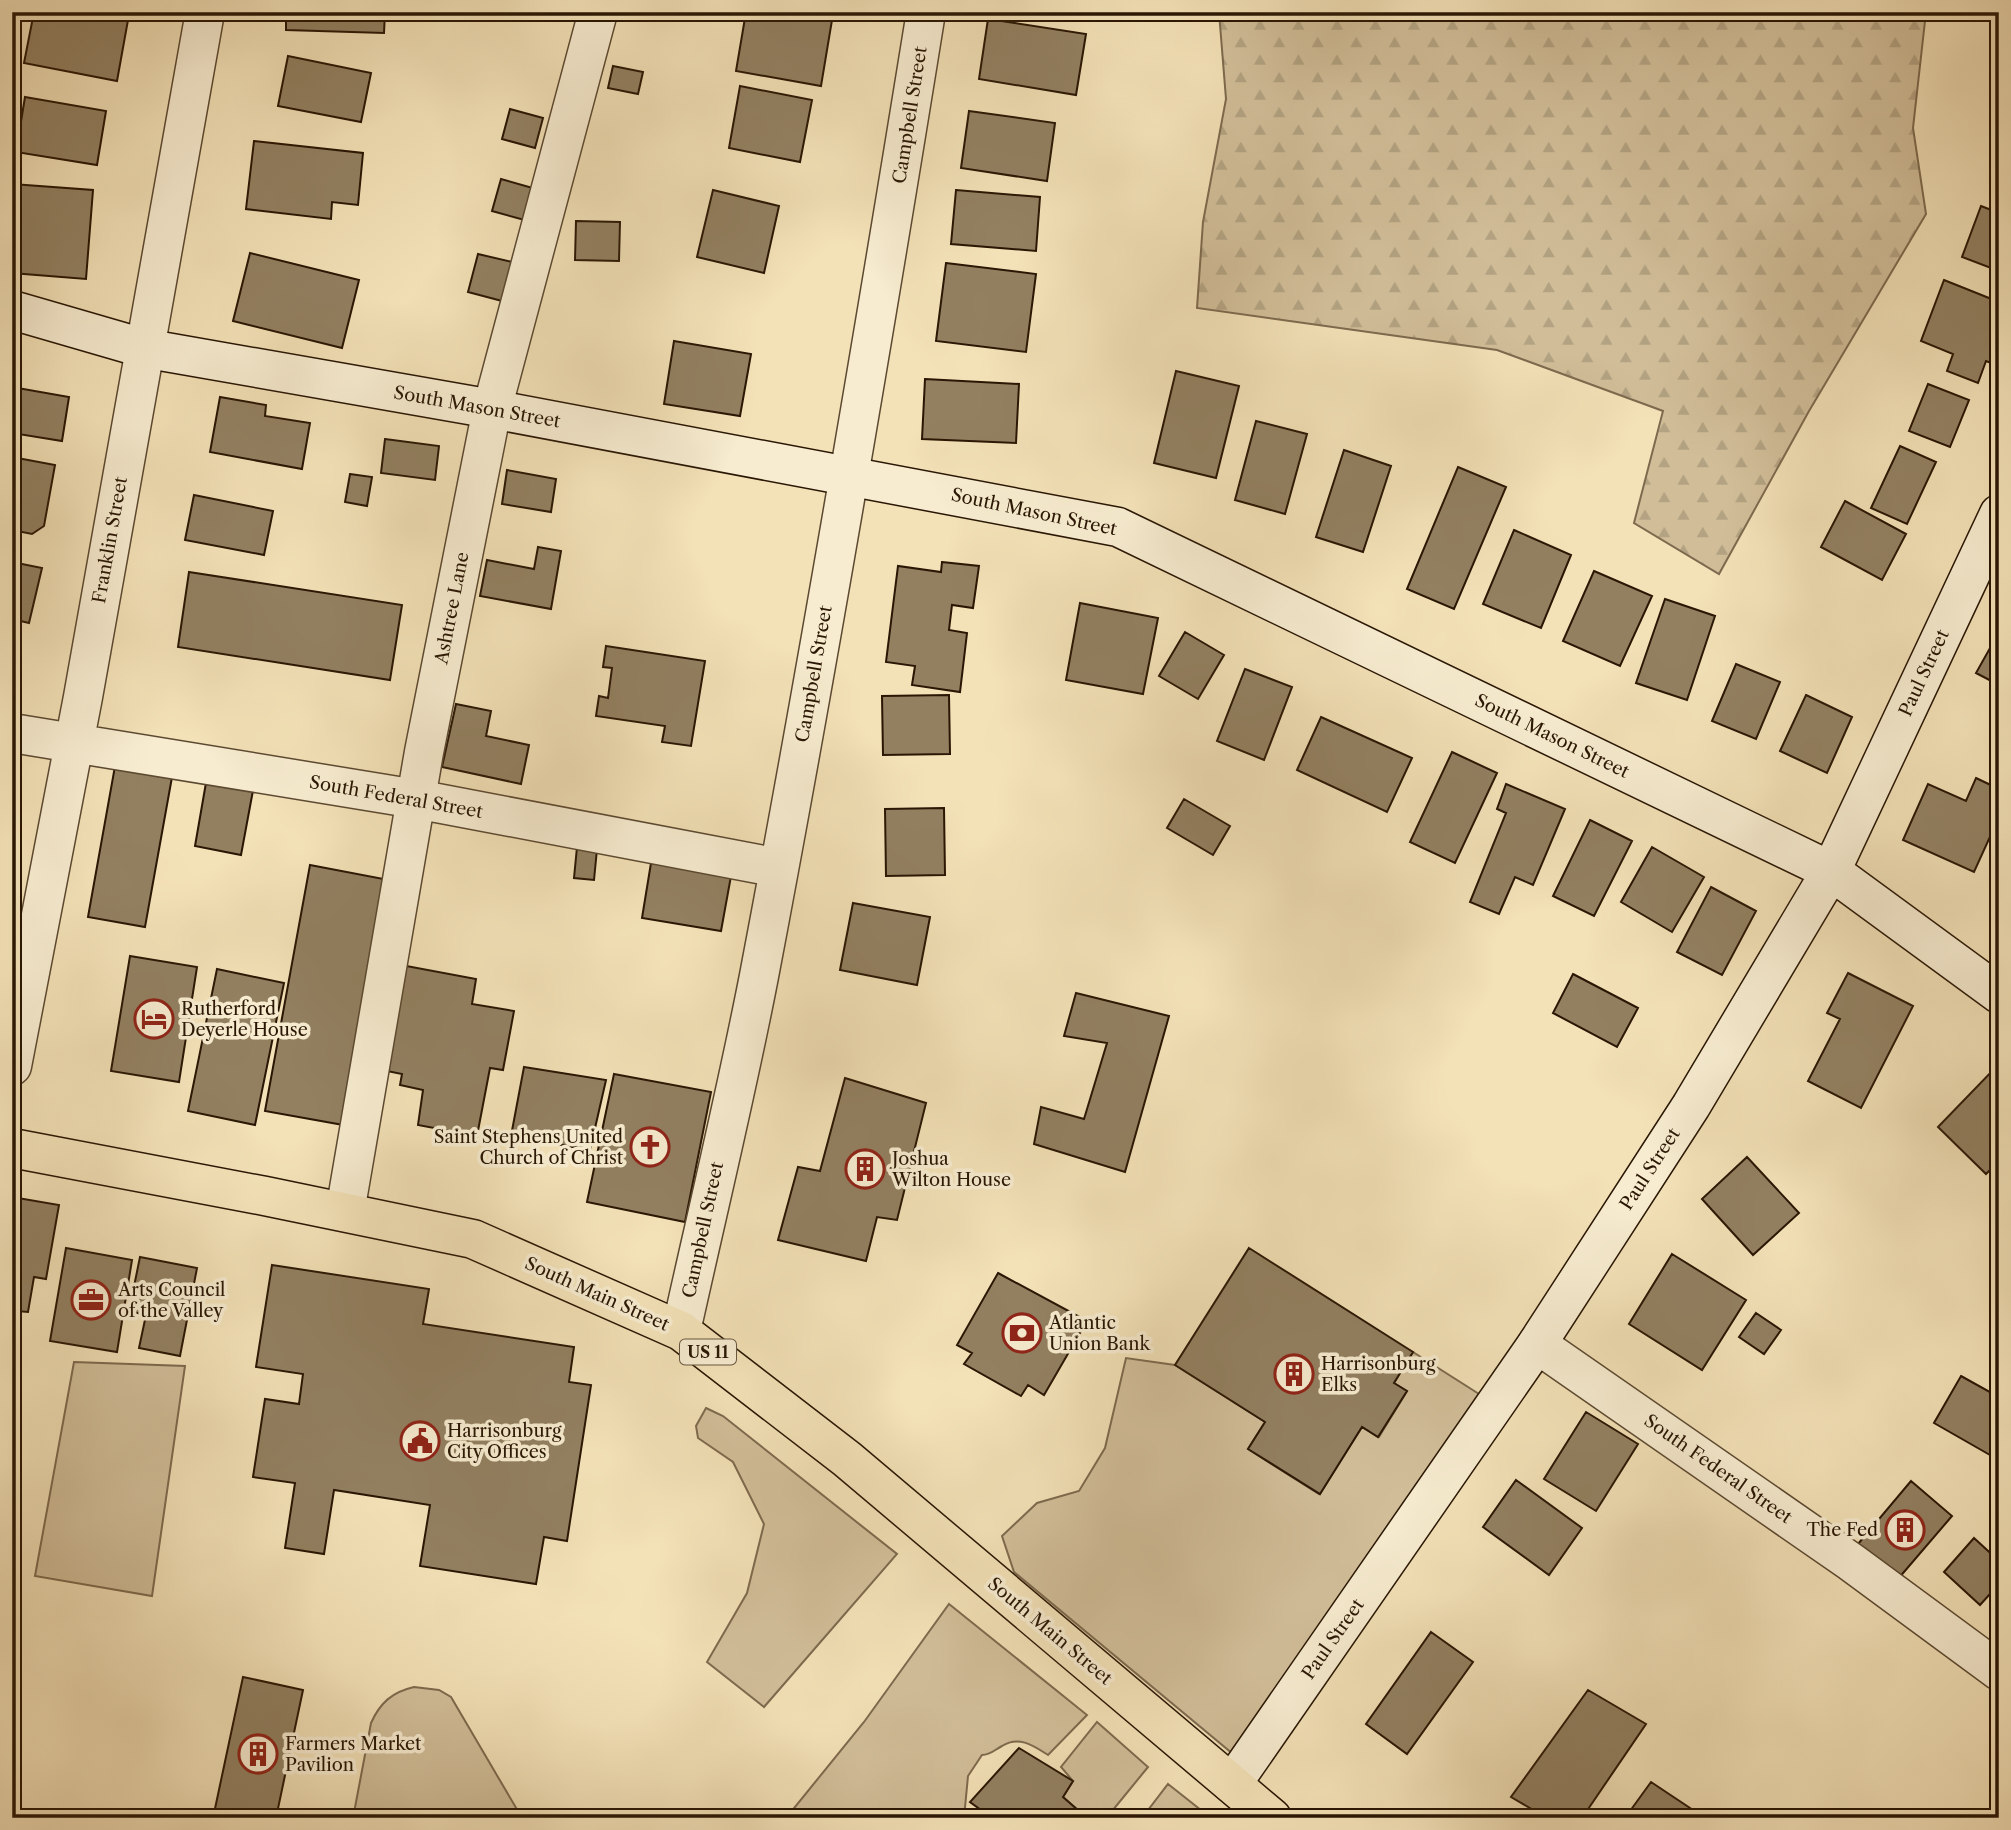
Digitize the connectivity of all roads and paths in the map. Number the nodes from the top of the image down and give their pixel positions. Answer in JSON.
{"nodes":[{"id":1,"x":205,"y":12,"type":"edge"},
{"id":2,"x":598,"y":12,"type":"edge"},
{"id":3,"x":926,"y":12,"type":"edge"},
{"id":4,"x":12,"y":310,"type":"edge"},
{"id":5,"x":143,"y":348,"type":"junction"},
{"id":6,"x":492,"y":409,"type":"junction"},
{"id":7,"x":851,"y":475,"type":"junction"},
{"id":8,"x":1999,"y":514,"type":"edge"},
{"id":9,"x":12,"y":733,"type":"edge"},
{"id":10,"x":73,"y":744,"type":"junction"},
{"id":11,"x":416,"y":799,"type":"junction"},
{"id":12,"x":779,"y":868,"type":"junction"},
{"id":13,"x":1831,"y":870,"type":"junction"},
{"id":14,"x":1999,"y":995,"type":"edge"},
{"id":15,"x":12,"y":1066,"type":"edge"},
{"id":16,"x":12,"y":1148,"type":"edge"},
{"id":17,"x":345,"y":1212,"type":"junction"},
{"id":18,"x":681,"y":1331,"type":"junction"},
{"id":19,"x":1537,"y":1345,"type":"junction"},
{"id":20,"x":1999,"y":1671,"type":"edge"},
{"id":21,"x":1232,"y":1784,"type":"junction"},
{"id":22,"x":1272,"y":1818,"type":"edge"}],
"edges":[{"from":1,"to":5,"type":"street","name":"Franklin Street"},
{"from":2,"to":6,"type":"street","name":"Ashtree Lane"},
{"from":3,"to":7,"type":"street","name":"Campbell Street"},
{"from":4,"to":5,"type":"street","name":"South Mason Street"},
{"from":5,"to":6,"type":"street","name":"South Mason Street"},
{"from":5,"to":10,"type":"street","name":"Franklin Street"},
{"from":6,"to":7,"type":"street","name":"South Mason Street"},
{"from":6,"to":11,"type":"street","name":"Ashtree Lane"},
{"from":7,"to":12,"type":"street","name":"Campbell Street"},
{"from":7,"to":13,"type":"street","name":"South Mason Street"},
{"from":8,"to":13,"type":"street","name":"Paul Street"},
{"from":9,"to":10,"type":"street","name":"South Federal Street"},
{"from":10,"to":11,"type":"street","name":"South Federal Street"},
{"from":10,"to":15,"type":"street","name":"Franklin Street"},
{"from":11,"to":12,"type":"street","name":"South Federal Street"},
{"from":11,"to":17,"type":"street","name":"Ashtree Lane"},
{"from":12,"to":18,"type":"street","name":"Campbell Street"},
{"from":13,"to":14,"type":"street","name":"South Mason Street"},
{"from":13,"to":19,"type":"street","name":"Paul Street"},
{"from":16,"to":17,"type":"main road","name":"South Main Street","number":"US 11"},
{"from":17,"to":18,"type":"main road","name":"South Main Street","number":"US 11"},
{"from":18,"to":21,"type":"main road","name":"South Main Street","number":"US 11"},
{"from":19,"to":20,"type":"street","name":"South Federal Street"},
{"from":19,"to":21,"type":"street","name":"Paul Street"},
{"from":21,"to":22,"type":"main road","name":"South Main Street","number":"US 11"}]}
